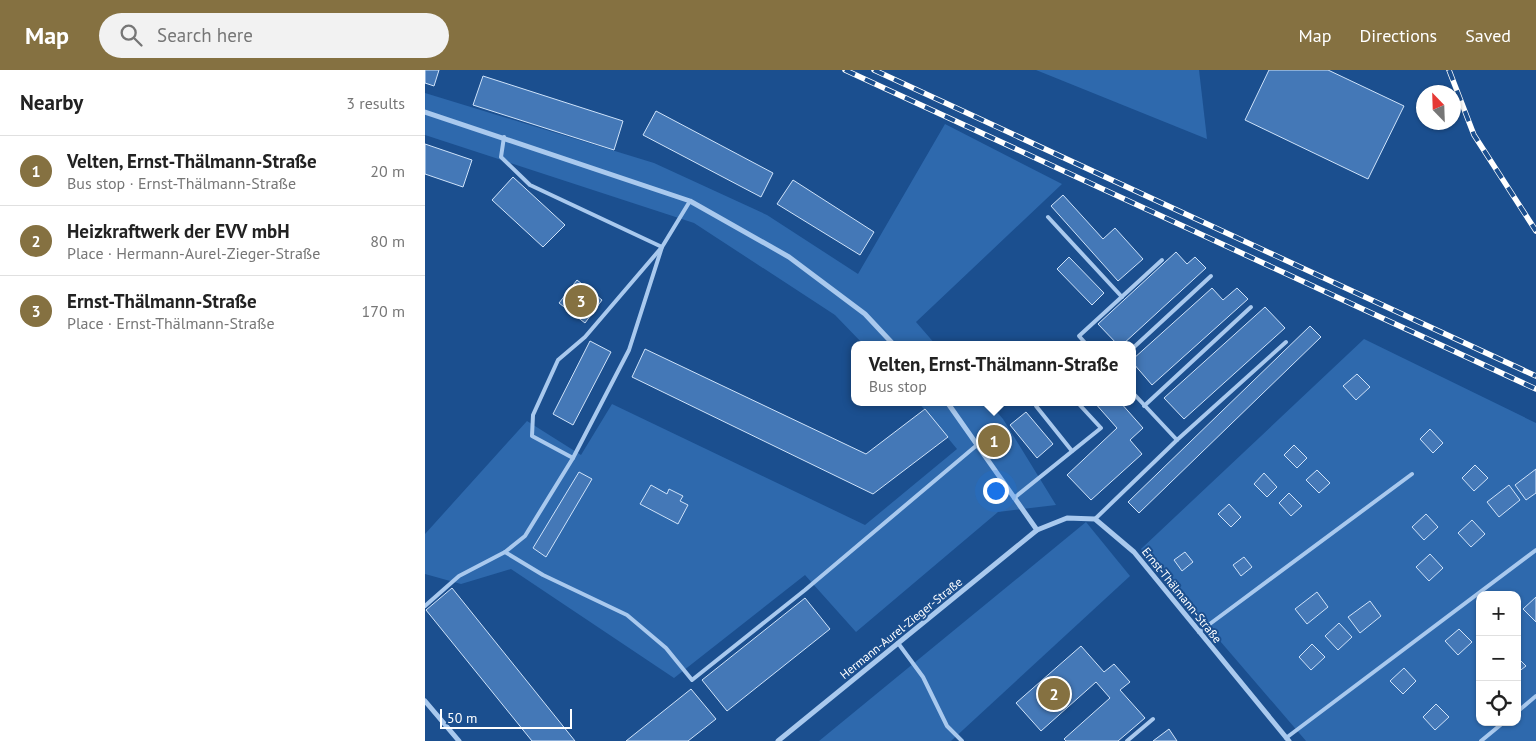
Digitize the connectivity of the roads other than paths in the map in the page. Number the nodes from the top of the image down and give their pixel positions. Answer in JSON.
{"nodes":[{"id":1,"x":425,"y":112,"type":"edge"},
{"id":2,"x":504,"y":137,"type":"junction"},
{"id":3,"x":690,"y":201,"type":"junction"},
{"id":4,"x":1048,"y":217,"type":"dead end"},
{"id":5,"x":662,"y":247,"type":"junction"},
{"id":6,"x":1162,"y":260,"type":"dead end"},
{"id":7,"x":1211,"y":276,"type":"dead end"},
{"id":8,"x":1122,"y":297,"type":"junction"},
{"id":9,"x":1251,"y":307,"type":"dead end"},
{"id":10,"x":890,"y":341,"type":"edge"},
{"id":11,"x":1083,"y":341,"type":"edge"},
{"id":12,"x":1286,"y":342,"type":"dead end"},
{"id":13,"x":1136,"y":345,"type":"edge"},
{"id":14,"x":1136,"y":397,"type":"edge"},
{"id":15,"x":950,"y":406,"type":"edge"},
{"id":16,"x":1036,"y":406,"type":"edge"},
{"id":17,"x":1081,"y":406,"type":"edge"},
{"id":18,"x":1144,"y":406,"type":"junction"},
{"id":19,"x":1177,"y":440,"type":"junction"},
{"id":20,"x":977,"y":445,"type":"junction"},
{"id":21,"x":1072,"y":451,"type":"junction"},
{"id":22,"x":573,"y":458,"type":"junction"},
{"id":23,"x":1412,"y":474,"type":"dead end"},
{"id":24,"x":1014,"y":498,"type":"junction"},
{"id":25,"x":1095,"y":519,"type":"junction"},
{"id":26,"x":1037,"y":530,"type":"junction"},
{"id":27,"x":1536,"y":550,"type":"edge"},
{"id":28,"x":505,"y":552,"type":"junction"},
{"id":29,"x":425,"y":606,"type":"edge"},
{"id":30,"x":1199,"y":632,"type":"junction"},
{"id":31,"x":898,"y":643,"type":"junction"},
{"id":32,"x":1536,"y":696,"type":"edge"},
{"id":33,"x":425,"y":701,"type":"edge"},
{"id":34,"x":1521,"y":709,"type":"edge"},
{"id":35,"x":1153,"y":719,"type":"dead end"},
{"id":36,"x":1499,"y":726,"type":"edge"},
{"id":37,"x":1287,"y":739,"type":"edge"},
{"id":38,"x":459,"y":741,"type":"edge"},
{"id":39,"x":778,"y":741,"type":"edge"},
{"id":40,"x":962,"y":741,"type":"edge"},
{"id":41,"x":1127,"y":741,"type":"edge"},
{"id":42,"x":1481,"y":741,"type":"edge"}],
"edges":[{"from":1,"to":2,"type":"street"},
{"from":2,"to":3,"type":"street"},
{"from":2,"to":5,"type":"lane"},
{"from":3,"to":5,"type":"lane"},
{"from":3,"to":10,"type":"street"},
{"from":4,"to":8,"type":"lane"},
{"from":5,"to":22,"type":"lane"},
{"from":5,"to":22,"type":"lane"},
{"from":6,"to":8,"type":"lane"},
{"from":7,"to":13,"type":"lane"},
{"from":8,"to":11,"type":"lane"},
{"from":9,"to":18,"type":"lane"},
{"from":12,"to":19,"type":"lane"},
{"from":14,"to":18,"type":"lane"},
{"from":15,"to":20,"type":"street"},
{"from":16,"to":21,"type":"lane"},
{"from":17,"to":21,"type":"lane"},
{"from":18,"to":19,"type":"lane"},
{"from":19,"to":25,"type":"lane"},
{"from":20,"to":24,"type":"street"},
{"from":20,"to":28,"type":"lane"},
{"from":21,"to":24,"type":"lane"},
{"from":22,"to":28,"type":"lane"},
{"from":23,"to":30,"type":"lane"},
{"from":24,"to":26,"type":"street"},
{"from":25,"to":26,"type":"street"},
{"from":25,"to":30,"type":"street","name":"Ernst-Thälmann-Straße"},
{"from":26,"to":31,"type":"street","name":"Hermann-Aurel-Zieger-Straße"},
{"from":27,"to":37,"type":"lane"},
{"from":28,"to":29,"type":"lane"},
{"from":30,"to":37,"type":"street","name":"Ernst-Thälmann-Straße"},
{"from":31,"to":39,"type":"street","name":"Hermann-Aurel-Zieger-Straße"},
{"from":31,"to":40,"type":"lane"},
{"from":32,"to":34,"type":"lane"},
{"from":33,"to":38,"type":"street"},
{"from":35,"to":41,"type":"lane"},
{"from":36,"to":42,"type":"lane"}]}
